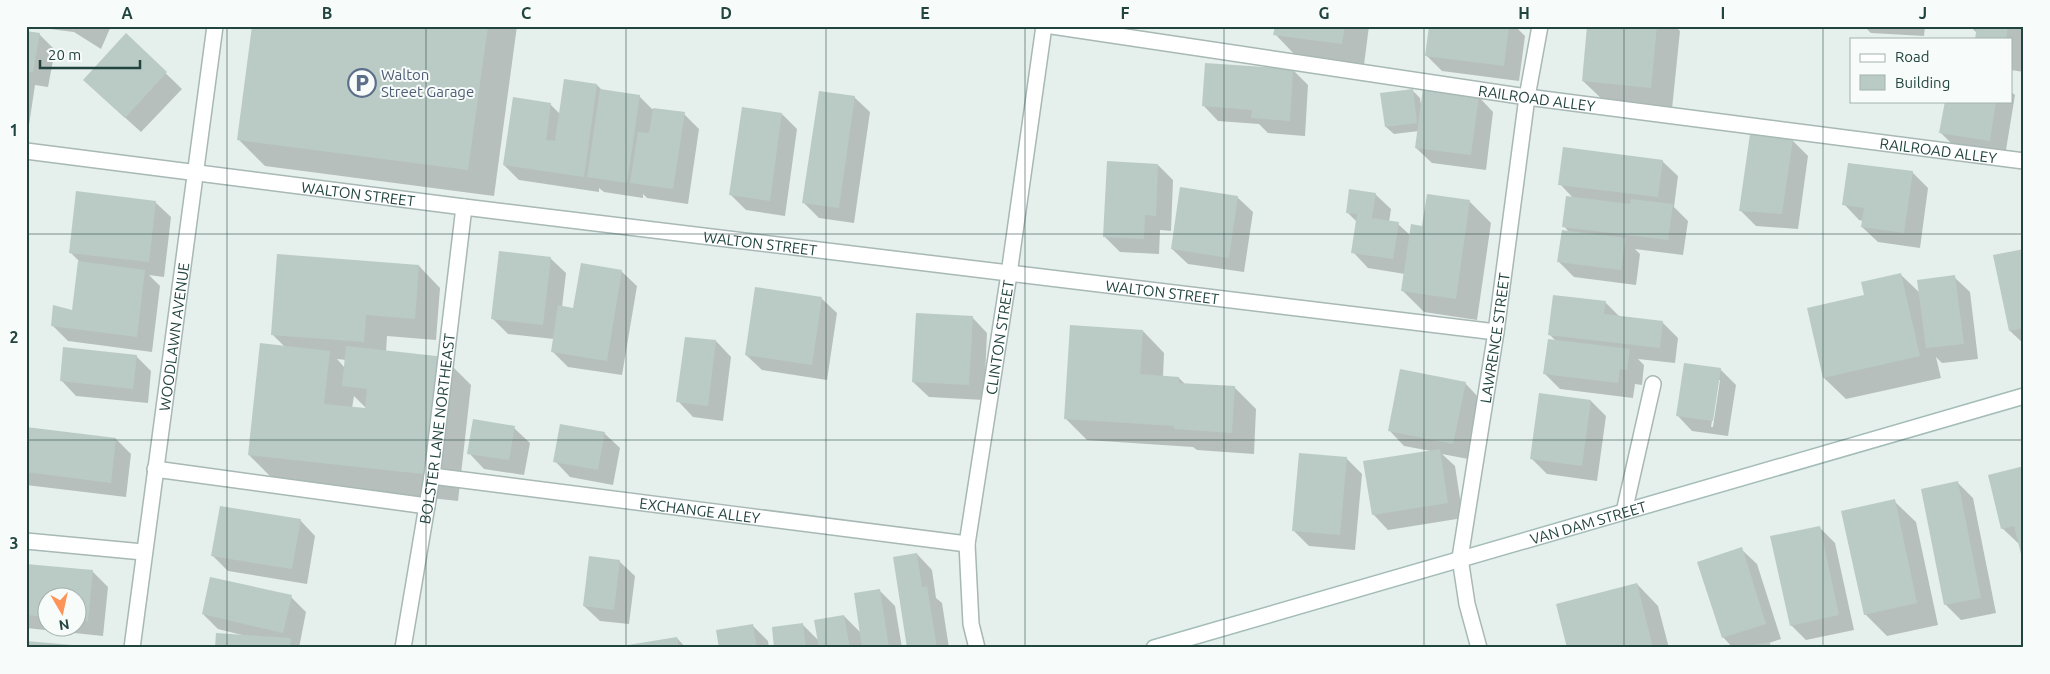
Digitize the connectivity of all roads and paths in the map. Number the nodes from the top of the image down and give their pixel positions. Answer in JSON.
{"nodes":[{"id":1,"x":216,"y":26,"type":"edge"},
{"id":2,"x":1044,"y":26,"type":"edge"},
{"id":3,"x":1052,"y":26,"type":"edge"},
{"id":4,"x":1540,"y":26,"type":"edge"},
{"id":5,"x":1528,"y":97,"type":"junction"},
{"id":6,"x":26,"y":151,"type":"edge"},
{"id":7,"x":2024,"y":161,"type":"edge"},
{"id":8,"x":196,"y":174,"type":"junction"},
{"id":9,"x":464,"y":208,"type":"junction"},
{"id":10,"x":1009,"y":274,"type":"junction"},
{"id":11,"x":1496,"y":332,"type":"junction"},
{"id":12,"x":1653,"y":384,"type":"dead end"},
{"id":13,"x":2024,"y":396,"type":"edge"},
{"id":14,"x":155,"y":469,"type":"junction"},
{"id":15,"x":432,"y":476,"type":"junction"},
{"id":16,"x":427,"y":506,"type":"junction"},
{"id":17,"x":1624,"y":512,"type":"junction"},
{"id":18,"x":26,"y":541,"type":"edge"},
{"id":19,"x":967,"y":544,"type":"junction"},
{"id":20,"x":143,"y":552,"type":"junction"},
{"id":21,"x":1460,"y":558,"type":"junction"},
{"id":22,"x":132,"y":648,"type":"edge"},
{"id":23,"x":403,"y":648,"type":"edge"},
{"id":24,"x":977,"y":648,"type":"edge"},
{"id":25,"x":1154,"y":648,"type":"edge"},
{"id":26,"x":1478,"y":648,"type":"edge"}],
"edges":[{"from":1,"to":8,"type":"street","name":"WOODLAWN AVENUE"},
{"from":2,"to":10,"type":"street","name":"CLINTON STREET"},
{"from":3,"to":5,"type":"street","name":"RAILROAD ALLEY"},
{"from":4,"to":5,"type":"street","name":"LAWRENCE STREET"},
{"from":5,"to":7,"type":"street","name":"RAILROAD ALLEY"},
{"from":5,"to":11,"type":"street","name":"LAWRENCE STREET"},
{"from":6,"to":8,"type":"street","name":"WALTON STREET"},
{"from":8,"to":9,"type":"street","name":"WALTON STREET"},
{"from":8,"to":14,"type":"street","name":"WOODLAWN AVENUE"},
{"from":9,"to":10,"type":"street","name":"WALTON STREET"},
{"from":9,"to":15,"type":"street","name":"BOLSTER LANE NORTHEAST"},
{"from":10,"to":11,"type":"street","name":"WALTON STREET"},
{"from":10,"to":19,"type":"street","name":"CLINTON STREET"},
{"from":11,"to":21,"type":"street","name":"LAWRENCE STREET"},
{"from":12,"to":17,"type":"street"},
{"from":13,"to":17,"type":"street","name":"VAN DAM STREET"},
{"from":14,"to":16,"type":"street"},
{"from":14,"to":20,"type":"street","name":"WOODLAWN AVENUE"},
{"from":15,"to":16,"type":"street","name":"BOLSTER LANE NORTHEAST"},
{"from":15,"to":19,"type":"street","name":"EXCHANGE ALLEY"},
{"from":16,"to":23,"type":"street","name":"BOLSTER LANE NORTHEAST"},
{"from":17,"to":21,"type":"street","name":"VAN DAM STREET"},
{"from":18,"to":20,"type":"street"},
{"from":19,"to":24,"type":"street","name":"CLINTON STREET"},
{"from":20,"to":22,"type":"street","name":"WOODLAWN AVENUE"},
{"from":21,"to":25,"type":"street","name":"VAN DAM STREET"},
{"from":21,"to":26,"type":"street","name":"LAWRENCE STREET"}]}
